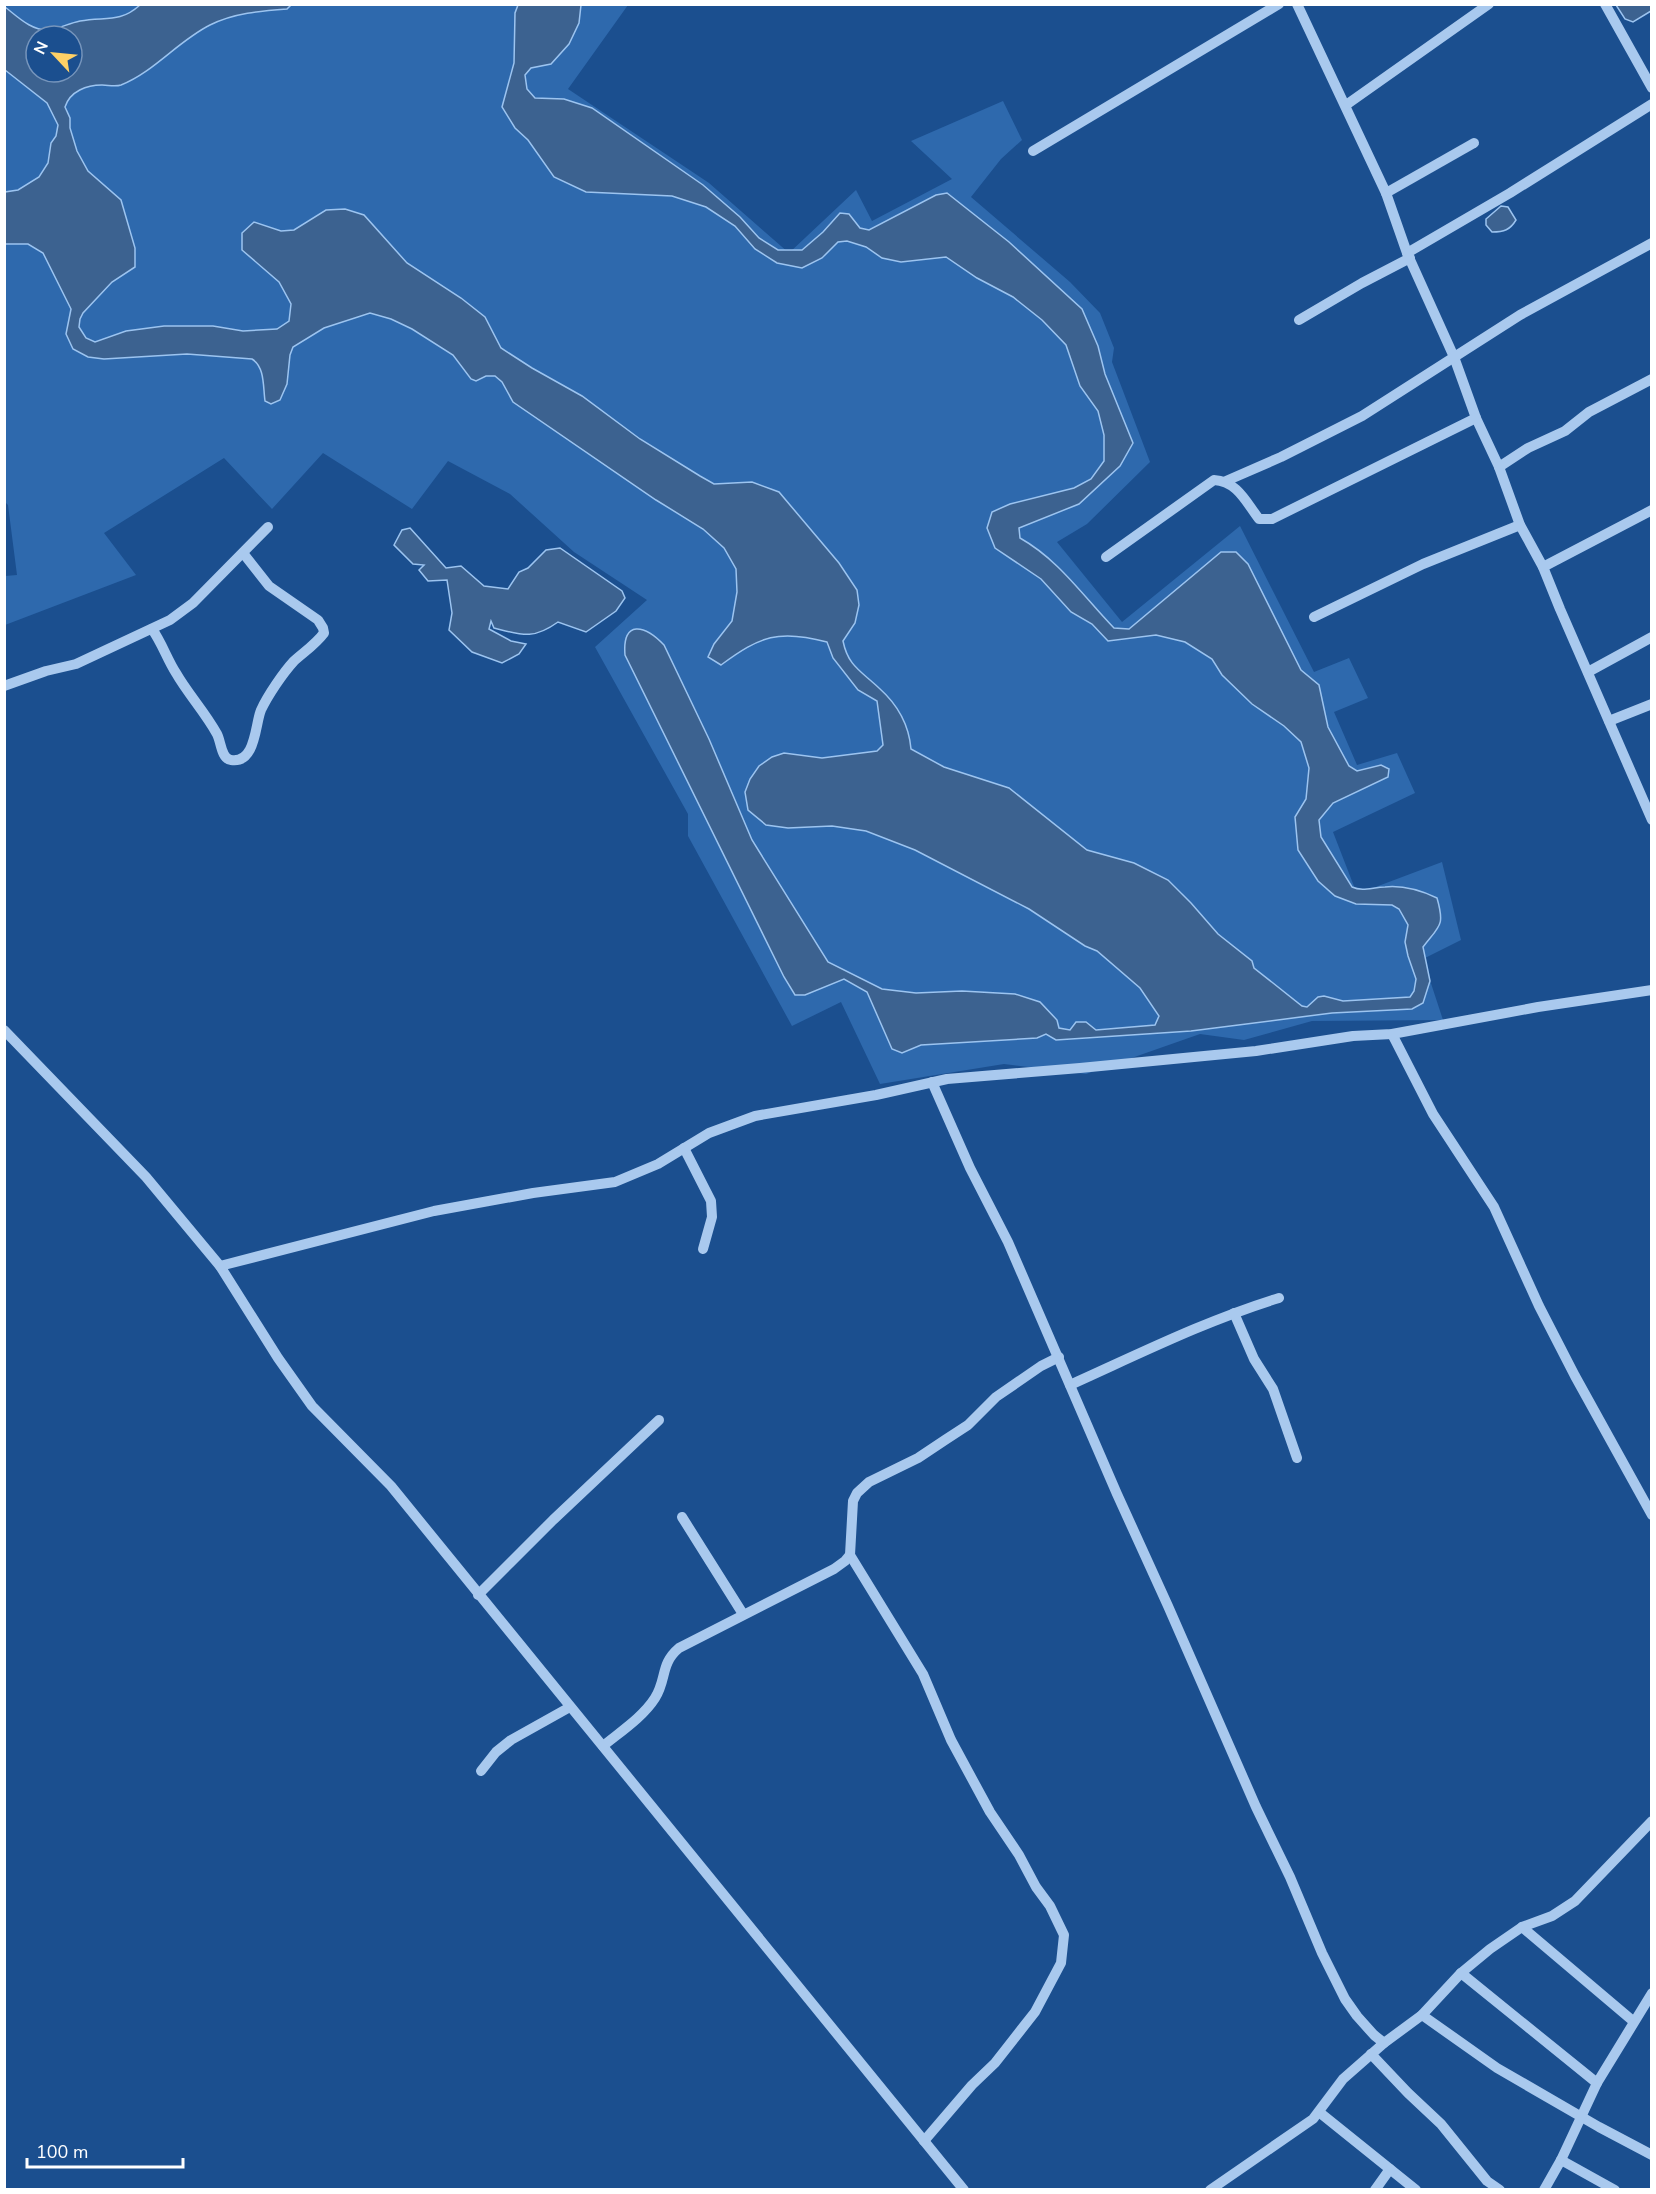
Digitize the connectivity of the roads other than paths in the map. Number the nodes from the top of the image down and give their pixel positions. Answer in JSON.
{"nodes":[{"id":1,"x":1279,"y":4,"type":"edge"},
{"id":2,"x":1297,"y":4,"type":"edge"},
{"id":3,"x":1489,"y":4,"type":"edge"},
{"id":4,"x":1605,"y":4,"type":"edge"},
{"id":5,"x":1652,"y":88,"type":"edge"},
{"id":6,"x":1652,"y":104,"type":"edge"},
{"id":7,"x":1346,"y":105,"type":"junction"},
{"id":8,"x":1474,"y":143,"type":"dead end"},
{"id":9,"x":1034,"y":152,"type":"dead end"},
{"id":10,"x":1386,"y":193,"type":"junction"},
{"id":11,"x":1652,"y":243,"type":"edge"},
{"id":12,"x":1408,"y":256,"type":"junction"},
{"id":13,"x":1299,"y":320,"type":"dead end"},
{"id":14,"x":1454,"y":357,"type":"junction"},
{"id":15,"x":1652,"y":379,"type":"edge"},
{"id":16,"x":1476,"y":418,"type":"junction"},
{"id":17,"x":1499,"y":466,"type":"junction"},
{"id":18,"x":1226,"y":481,"type":"junction"},
{"id":19,"x":1652,"y":510,"type":"edge"},
{"id":20,"x":1520,"y":525,"type":"junction"},
{"id":21,"x":268,"y":527,"type":"dead end"},
{"id":22,"x":243,"y":553,"type":"junction"},
{"id":23,"x":1106,"y":557,"type":"dead end"},
{"id":24,"x":1543,"y":567,"type":"junction"},
{"id":25,"x":1314,"y":617,"type":"dead end"},
{"id":26,"x":152,"y":629,"type":"junction"},
{"id":27,"x":1652,"y":637,"type":"edge"},
{"id":28,"x":1587,"y":672,"type":"junction"},
{"id":29,"x":4,"y":686,"type":"edge"},
{"id":30,"x":1652,"y":704,"type":"edge"},
{"id":31,"x":1609,"y":721,"type":"junction"},
{"id":32,"x":1652,"y":820,"type":"edge"},
{"id":33,"x":1652,"y":990,"type":"edge"},
{"id":34,"x":4,"y":1030,"type":"edge"},
{"id":35,"x":1392,"y":1034,"type":"junction"},
{"id":36,"x":932,"y":1082,"type":"junction"},
{"id":37,"x":684,"y":1148,"type":"junction"},
{"id":38,"x":703,"y":1249,"type":"dead end"},
{"id":39,"x":220,"y":1266,"type":"junction"},
{"id":40,"x":1279,"y":1298,"type":"dead end"},
{"id":41,"x":1234,"y":1313,"type":"junction"},
{"id":42,"x":1059,"y":1357,"type":"junction"},
{"id":43,"x":1070,"y":1385,"type":"junction"},
{"id":44,"x":660,"y":1420,"type":"dead end"},
{"id":45,"x":1297,"y":1458,"type":"dead end"},
{"id":46,"x":1652,"y":1515,"type":"edge"},
{"id":47,"x":682,"y":1516,"type":"dead end"},
{"id":48,"x":850,"y":1555,"type":"junction"},
{"id":49,"x":478,"y":1595,"type":"junction"},
{"id":50,"x":743,"y":1614,"type":"junction"},
{"id":51,"x":570,"y":1707,"type":"junction"},
{"id":52,"x":603,"y":1746,"type":"junction"},
{"id":53,"x":481,"y":1771,"type":"dead end"},
{"id":54,"x":1650,"y":1825,"type":"edge"},
{"id":55,"x":1522,"y":1927,"type":"junction"},
{"id":56,"x":1461,"y":1973,"type":"junction"},
{"id":57,"x":1652,"y":1993,"type":"edge"},
{"id":58,"x":1422,"y":2015,"type":"junction"},
{"id":59,"x":1633,"y":2021,"type":"junction"},
{"id":60,"x":1384,"y":2043,"type":"junction"},
{"id":61,"x":1371,"y":2054,"type":"junction"},
{"id":62,"x":1597,"y":2083,"type":"junction"},
{"id":63,"x":1319,"y":2112,"type":"junction"},
{"id":64,"x":1581,"y":2116,"type":"junction"},
{"id":65,"x":924,"y":2141,"type":"junction"},
{"id":66,"x":1652,"y":2155,"type":"edge"},
{"id":67,"x":1561,"y":2160,"type":"junction"},
{"id":68,"x":1390,"y":2169,"type":"junction"},
{"id":69,"x":964,"y":2190,"type":"edge"},
{"id":70,"x":1210,"y":2190,"type":"edge"},
{"id":71,"x":1375,"y":2190,"type":"edge"},
{"id":72,"x":1416,"y":2190,"type":"edge"},
{"id":73,"x":1500,"y":2190,"type":"edge"},
{"id":74,"x":1544,"y":2190,"type":"edge"},
{"id":75,"x":1615,"y":2190,"type":"edge"}],
"edges":[{"from":1,"to":9,"type":"street"},
{"from":2,"to":7,"type":"street"},
{"from":3,"to":7,"type":"street"},
{"from":4,"to":5,"type":"street"},
{"from":6,"to":12,"type":"street"},
{"from":7,"to":10,"type":"street"},
{"from":8,"to":10,"type":"street"},
{"from":10,"to":12,"type":"street"},
{"from":11,"to":14,"type":"street"},
{"from":12,"to":13,"type":"street"},
{"from":12,"to":14,"type":"street"},
{"from":14,"to":16,"type":"street"},
{"from":14,"to":18,"type":"street"},
{"from":15,"to":17,"type":"street"},
{"from":16,"to":17,"type":"street"},
{"from":16,"to":18,"type":"street"},
{"from":17,"to":20,"type":"street"},
{"from":18,"to":23,"type":"street"},
{"from":19,"to":24,"type":"street"},
{"from":20,"to":24,"type":"street"},
{"from":20,"to":25,"type":"street"},
{"from":21,"to":22,"type":"street"},
{"from":22,"to":26,"type":"street"},
{"from":22,"to":26,"type":"street"},
{"from":24,"to":28,"type":"street"},
{"from":26,"to":29,"type":"street"},
{"from":27,"to":28,"type":"street"},
{"from":28,"to":31,"type":"street"},
{"from":30,"to":31,"type":"street"},
{"from":31,"to":32,"type":"street"},
{"from":33,"to":35,"type":"street"},
{"from":34,"to":39,"type":"street"},
{"from":35,"to":36,"type":"street"},
{"from":35,"to":46,"type":"street"},
{"from":36,"to":37,"type":"street"},
{"from":36,"to":42,"type":"street"},
{"from":37,"to":38,"type":"street"},
{"from":37,"to":39,"type":"street"},
{"from":39,"to":49,"type":"street"},
{"from":40,"to":41,"type":"street"},
{"from":41,"to":43,"type":"street"},
{"from":41,"to":45,"type":"street"},
{"from":42,"to":43,"type":"street"},
{"from":42,"to":48,"type":"street"},
{"from":43,"to":60,"type":"street"},
{"from":44,"to":49,"type":"street"},
{"from":47,"to":50,"type":"street"},
{"from":48,"to":50,"type":"street"},
{"from":48,"to":65,"type":"street"},
{"from":49,"to":51,"type":"street"},
{"from":50,"to":52,"type":"street"},
{"from":51,"to":52,"type":"street"},
{"from":51,"to":53,"type":"street"},
{"from":52,"to":65,"type":"street"},
{"from":54,"to":55,"type":"street"},
{"from":55,"to":56,"type":"street"},
{"from":55,"to":59,"type":"street"},
{"from":56,"to":58,"type":"street"},
{"from":56,"to":62,"type":"street"},
{"from":57,"to":59,"type":"street"},
{"from":58,"to":60,"type":"street"},
{"from":58,"to":64,"type":"street"},
{"from":59,"to":62,"type":"street"},
{"from":60,"to":61,"type":"street"},
{"from":61,"to":63,"type":"street"},
{"from":61,"to":73,"type":"street"},
{"from":62,"to":64,"type":"street"},
{"from":63,"to":68,"type":"street"},
{"from":63,"to":70,"type":"street"},
{"from":64,"to":66,"type":"street"},
{"from":64,"to":67,"type":"street"},
{"from":65,"to":69,"type":"street"},
{"from":67,"to":74,"type":"street"},
{"from":67,"to":75,"type":"street"},
{"from":68,"to":71,"type":"street"},
{"from":68,"to":72,"type":"street"}]}
